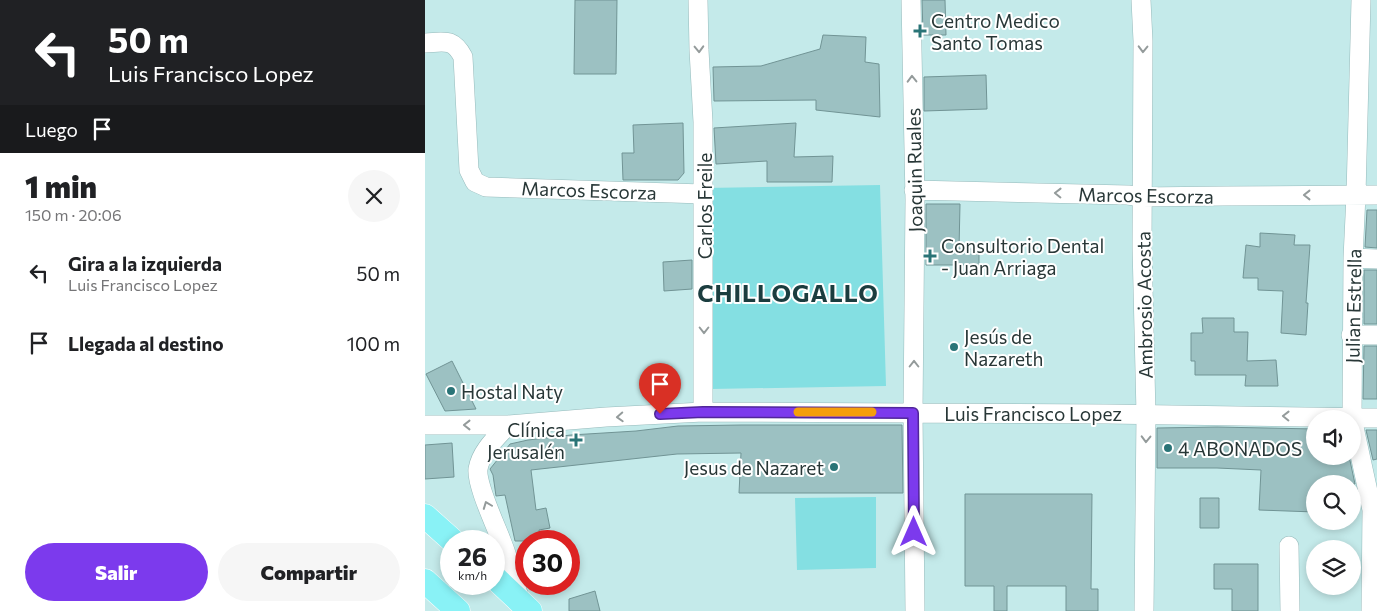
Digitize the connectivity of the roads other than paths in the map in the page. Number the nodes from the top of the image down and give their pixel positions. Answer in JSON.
{"nodes":[{"id":1,"x":698,"y":0,"type":"edge"},
{"id":2,"x":911,"y":0,"type":"edge"},
{"id":3,"x":1141,"y":0,"type":"edge"},
{"id":4,"x":1361,"y":0,"type":"edge"},
{"id":5,"x":425,"y":43,"type":"edge"},
{"id":6,"x":914,"y":190,"type":"junction"},
{"id":7,"x":703,"y":194,"type":"junction"},
{"id":8,"x":1356,"y":195,"type":"junction"},
{"id":9,"x":1377,"y":195,"type":"edge"},
{"id":10,"x":1142,"y":197,"type":"junction"},
{"id":11,"x":1353,"y":258,"type":"junction"},
{"id":12,"x":1377,"y":259,"type":"edge"},
{"id":13,"x":1351,"y":335,"type":"junction"},
{"id":14,"x":1377,"y":336,"type":"edge"},
{"id":15,"x":1352,"y":410,"type":"edge"},
{"id":16,"x":703,"y":412,"type":"junction"},
{"id":17,"x":913,"y":413,"type":"junction"},
{"id":18,"x":1146,"y":414,"type":"junction"},
{"id":19,"x":1306,"y":417,"type":"edge"},
{"id":20,"x":1361,"y":418,"type":"edge"},
{"id":21,"x":1377,"y":418,"type":"edge"},
{"id":22,"x":425,"y":425,"type":"edge"},
{"id":23,"x":508,"y":425,"type":"junction"},
{"id":24,"x":1361,"y":459,"type":"edge"},
{"id":25,"x":425,"y":516,"type":"edge"},
{"id":26,"x":441,"y":530,"type":"edge"},
{"id":27,"x":1289,"y":546,"type":"dead end"},
{"id":28,"x":425,"y":581,"type":"edge"},
{"id":29,"x":505,"y":587,"type":"edge"},
{"id":30,"x":525,"y":606,"type":"edge"},
{"id":31,"x":458,"y":611,"type":"edge"},
{"id":32,"x":915,"y":611,"type":"edge"},
{"id":33,"x":1144,"y":611,"type":"edge"},
{"id":34,"x":1290,"y":611,"type":"edge"},
{"id":35,"x":1371,"y":611,"type":"edge"}],
"edges":[{"from":1,"to":7,"type":"street","name":"Carlos Freile","one_way":true},
{"from":6,"to":2,"type":"street","name":"Joaquin Ruales","one_way":true},
{"from":3,"to":10,"type":"street","name":"Ambrosio Acosta","one_way":true},
{"from":4,"to":8,"type":"street","name":"Julian Estrella"},
{"from":5,"to":7,"type":"street","name":"Marcos Escorza"},
{"from":10,"to":6,"type":"street","name":"Marcos Escorza","one_way":true},
{"from":17,"to":6,"type":"street","name":"Joaquin Ruales","one_way":true},
{"from":7,"to":16,"type":"street","name":"Carlos Freile","one_way":true},
{"from":8,"to":9,"type":"street","name":"Marcos Escorza"},
{"from":8,"to":10,"type":"street","name":"Marcos Escorza","one_way":true},
{"from":8,"to":11,"type":"street","name":"Julian Estrella"},
{"from":10,"to":18,"type":"street","name":"Ambrosio Acosta"},
{"from":11,"to":12,"type":"street"},
{"from":11,"to":13,"type":"street","name":"Julian Estrella"},
{"from":13,"to":14,"type":"street"},
{"from":13,"to":15,"type":"street","name":"Julian Estrella"},
{"from":16,"to":17,"type":"street","name":"Luis Francisco Lopez"},
{"from":16,"to":23,"type":"street","name":"Luis Francisco Lopez","one_way":true},
{"from":17,"to":18,"type":"street","name":"Luis Francisco Lopez"},
{"from":17,"to":32,"type":"street","name":"Joaquin Ruales"},
{"from":19,"to":18,"type":"street","name":"Luis Francisco Lopez","one_way":true},
{"from":18,"to":33,"type":"street","name":"Ambrosio Acosta","one_way":true},
{"from":20,"to":21,"type":"street","name":"Luis Francisco Lopez"},
{"from":23,"to":22,"type":"street","name":"Luis Francisco Lopez","one_way":true},
{"from":30,"to":23,"type":"street","one_way":true},
{"from":24,"to":35,"type":"street","name":"Julian Estrella"},
{"from":25,"to":26,"type":"main road"},
{"from":27,"to":34,"type":"street"},
{"from":28,"to":31,"type":"main road"},
{"from":29,"to":30,"type":"main road"}]}
